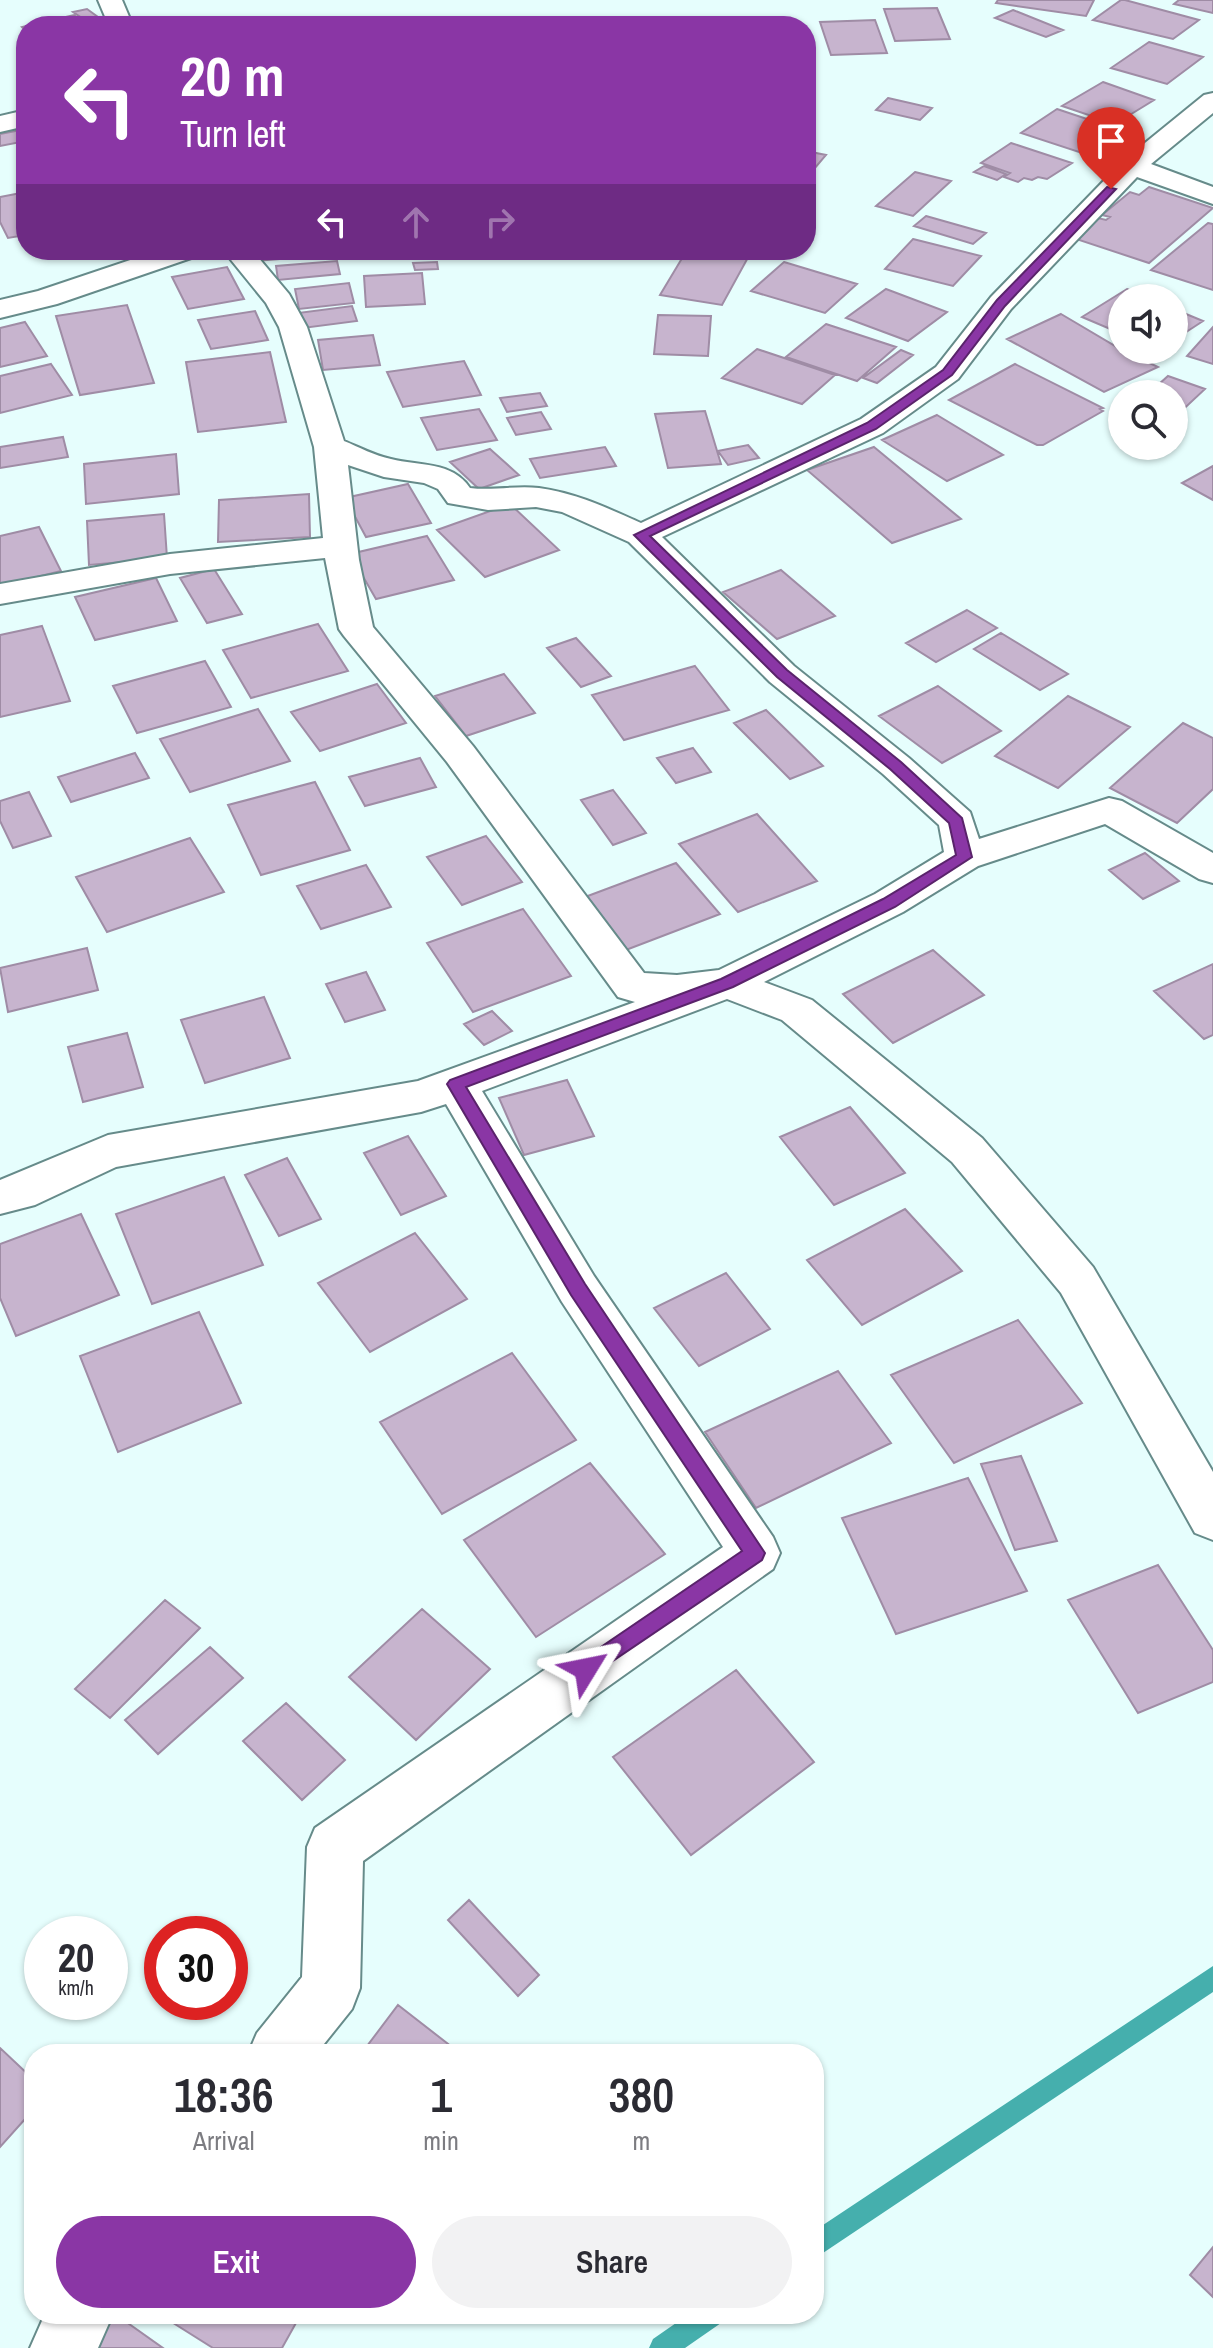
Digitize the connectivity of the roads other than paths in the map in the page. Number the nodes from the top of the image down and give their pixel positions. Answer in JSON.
{"nodes":[{"id":1,"x":1213,"y":100,"type":"edge"},
{"id":2,"x":1133,"y":166,"type":"junction"},
{"id":3,"x":1213,"y":196,"type":"edge"},
{"id":4,"x":158,"y":260,"type":"edge"},
{"id":5,"x":245,"y":260,"type":"edge"},
{"id":6,"x":0,"y":309,"type":"edge"},
{"id":7,"x":330,"y":447,"type":"junction"},
{"id":8,"x":641,"y":535,"type":"junction"},
{"id":9,"x":341,"y":547,"type":"junction"},
{"id":10,"x":0,"y":594,"type":"edge"},
{"id":11,"x":964,"y":857,"type":"junction"},
{"id":12,"x":1213,"y":870,"type":"edge"},
{"id":13,"x":727,"y":983,"type":"junction"},
{"id":14,"x":456,"y":1084,"type":"junction"},
{"id":15,"x":0,"y":1197,"type":"edge"},
{"id":16,"x":1213,"y":1518,"type":"edge"},
{"id":17,"x":286,"y":2044,"type":"edge"},
{"id":18,"x":75,"y":2324,"type":"edge"},
{"id":19,"x":62,"y":2348,"type":"edge"}],
"edges":[{"from":1,"to":2,"type":"street"},
{"from":2,"to":3,"type":"street"},
{"from":2,"to":8,"type":"street"},
{"from":4,"to":6,"type":"street"},
{"from":5,"to":7,"type":"street"},
{"from":7,"to":8,"type":"street"},
{"from":7,"to":9,"type":"street"},
{"from":8,"to":11,"type":"street"},
{"from":9,"to":10,"type":"street"},
{"from":9,"to":13,"type":"street"},
{"from":11,"to":12,"type":"street"},
{"from":11,"to":13,"type":"street"},
{"from":13,"to":14,"type":"street"},
{"from":13,"to":16,"type":"street"},
{"from":14,"to":15,"type":"street"},
{"from":14,"to":17,"type":"street"},
{"from":18,"to":19,"type":"street"}]}
